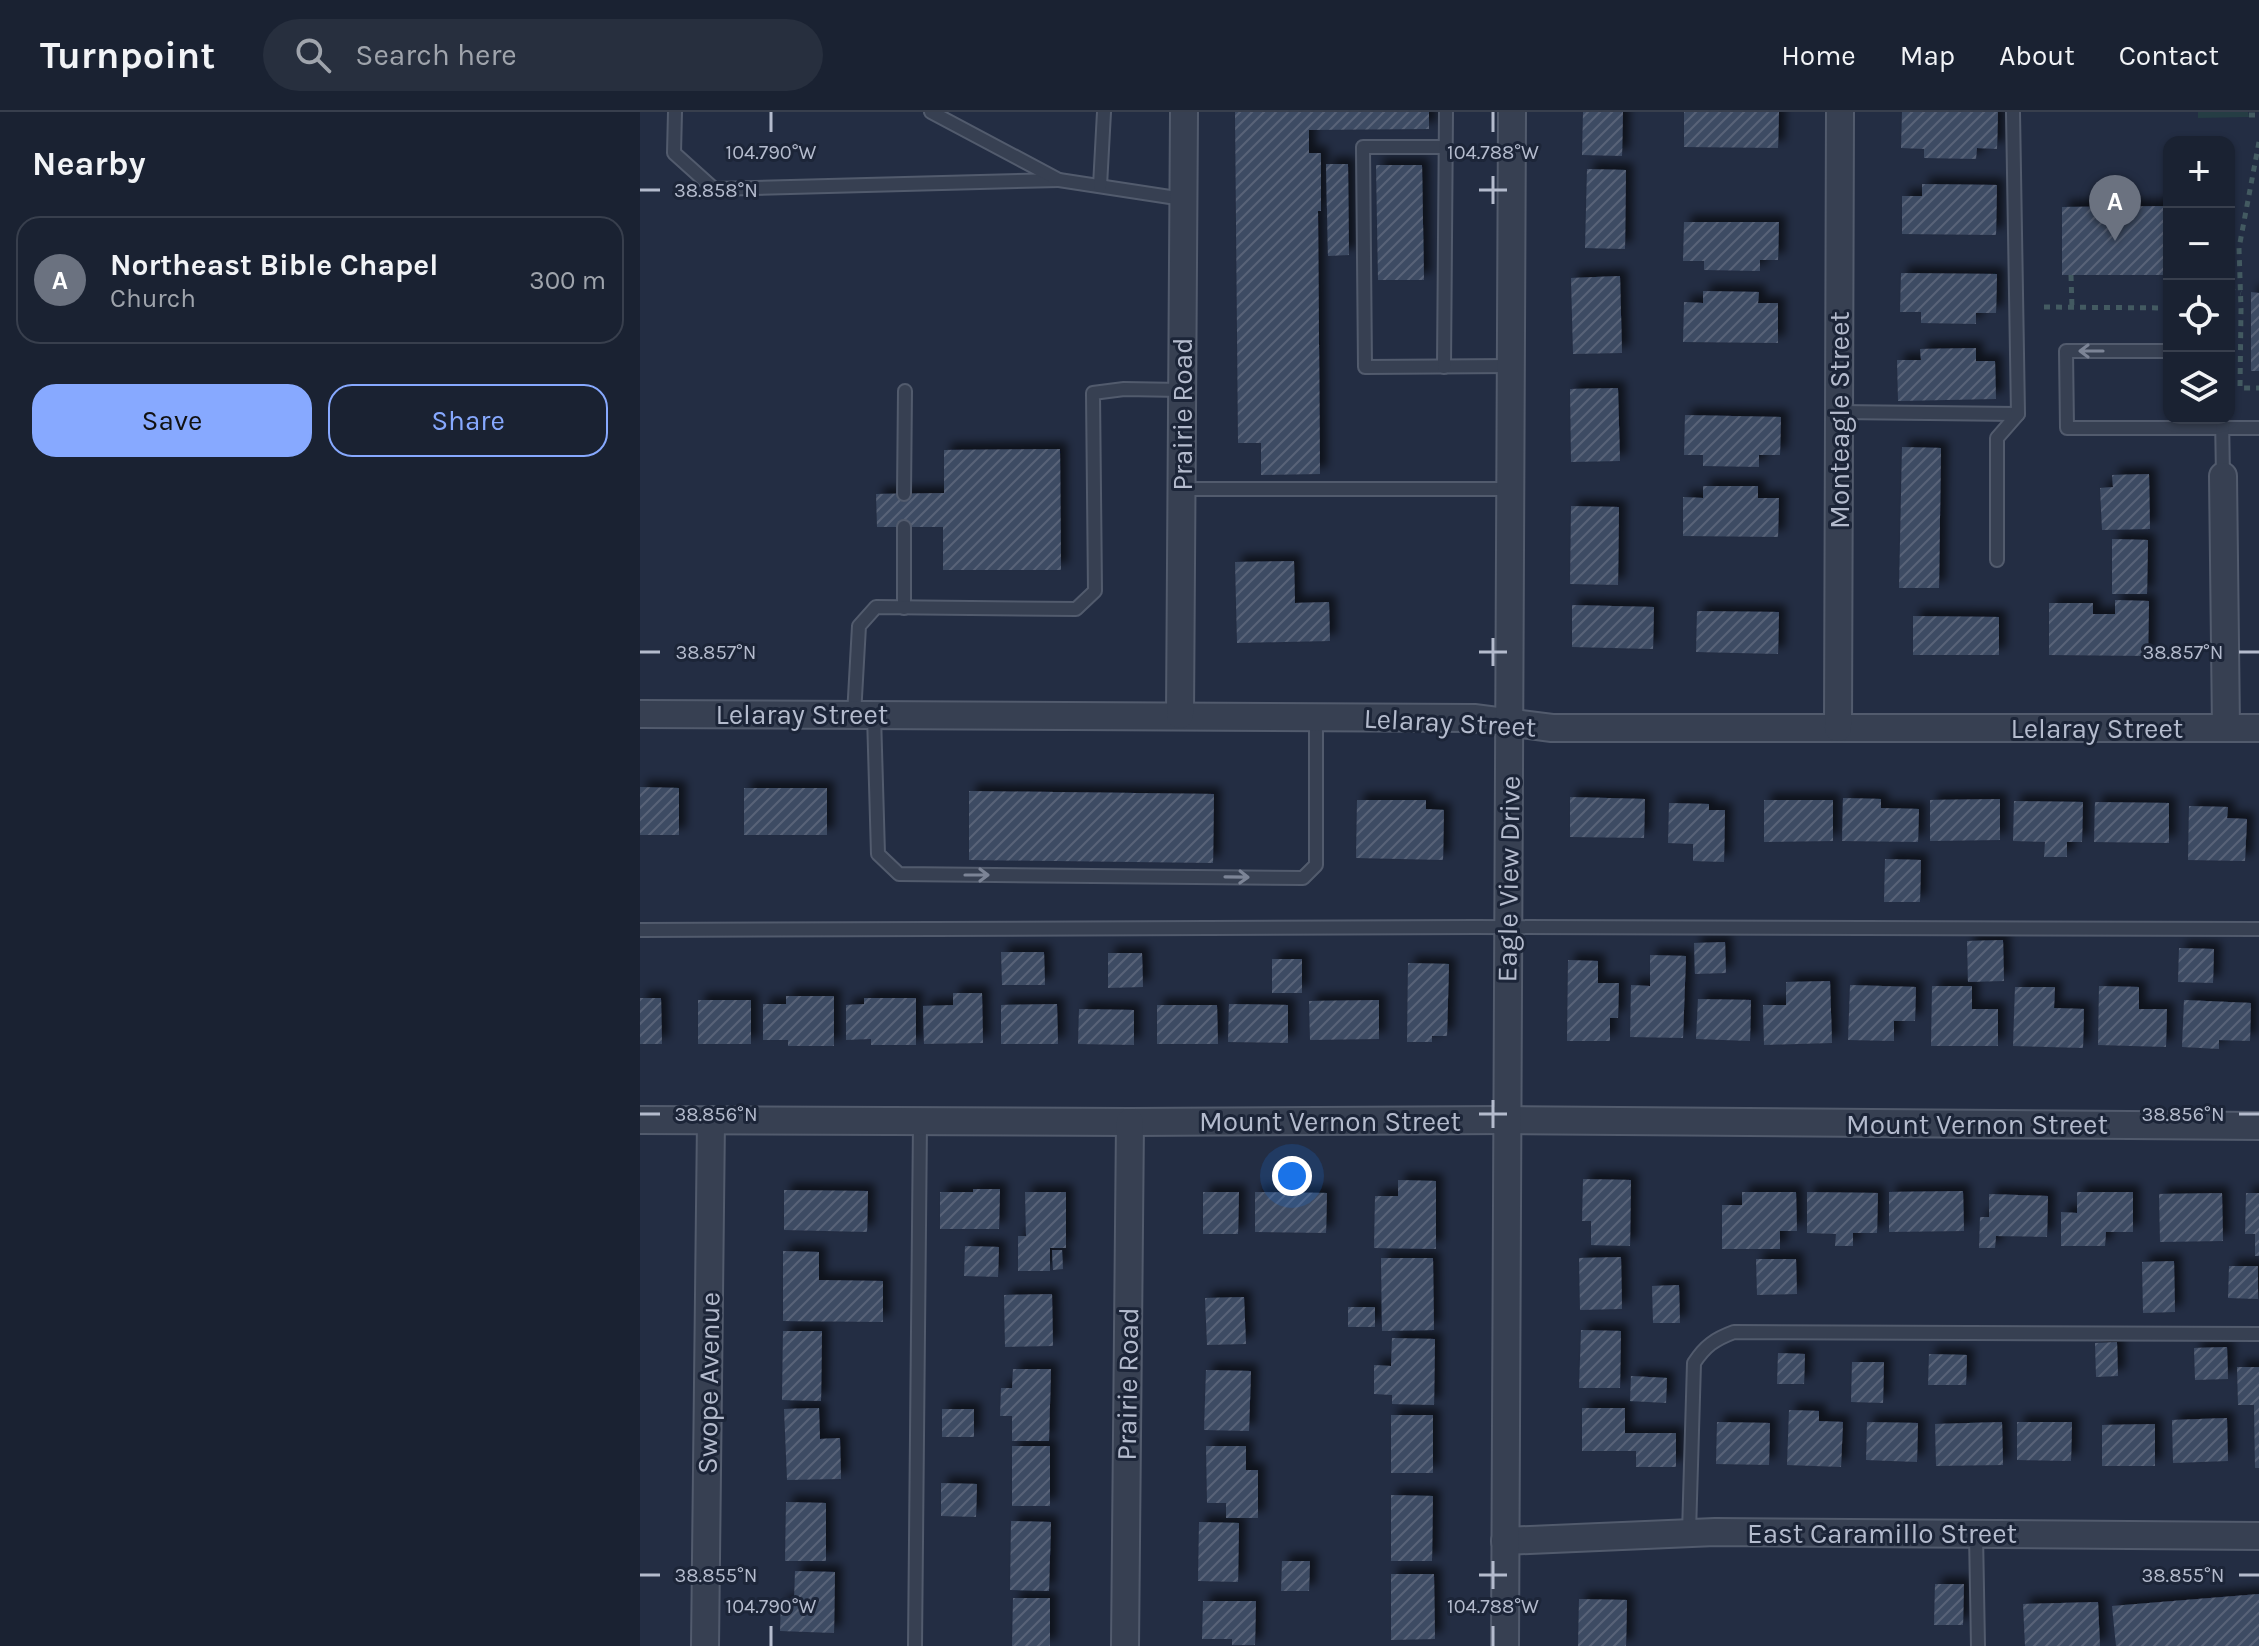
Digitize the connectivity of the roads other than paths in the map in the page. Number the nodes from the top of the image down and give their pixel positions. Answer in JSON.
{"nodes":[{"id":1,"x":675,"y":112,"type":"edge"},
{"id":2,"x":931,"y":112,"type":"edge"},
{"id":3,"x":1104,"y":112,"type":"edge"},
{"id":4,"x":1184,"y":112,"type":"edge"},
{"id":5,"x":1446,"y":112,"type":"edge"},
{"id":6,"x":1512,"y":112,"type":"edge"},
{"id":7,"x":1840,"y":112,"type":"edge"},
{"id":8,"x":2013,"y":112,"type":"edge"},
{"id":9,"x":1444,"y":147,"type":"junction"},
{"id":10,"x":1059,"y":180,"type":"junction"},
{"id":11,"x":1100,"y":186,"type":"junction"},
{"id":12,"x":1183,"y":199,"type":"junction"},
{"id":13,"x":2163,"y":351,"type":"edge"},
{"id":14,"x":1511,"y":366,"type":"junction"},
{"id":15,"x":1444,"y":367,"type":"junction"},
{"id":16,"x":1182,"y":390,"type":"junction"},
{"id":17,"x":905,"y":391,"type":"dead end"},
{"id":18,"x":1839,"y":412,"type":"junction"},
{"id":19,"x":2018,"y":414,"type":"junction"},
{"id":20,"x":2191,"y":424,"type":"edge"},
{"id":21,"x":2222,"y":424,"type":"edge"},
{"id":22,"x":2229,"y":424,"type":"edge"},
{"id":23,"x":2259,"y":428,"type":"edge"},
{"id":24,"x":2223,"y":476,"type":"joint"},
{"id":25,"x":1182,"y":489,"type":"junction"},
{"id":26,"x":1511,"y":489,"type":"junction"},
{"id":27,"x":904,"y":494,"type":"dead end"},
{"id":28,"x":904,"y":527,"type":"dead end"},
{"id":29,"x":1997,"y":560,"type":"dead end"},
{"id":30,"x":904,"y":608,"type":"junction"},
{"id":31,"x":640,"y":714,"type":"edge"},
{"id":32,"x":864,"y":715,"type":"junction"},
{"id":33,"x":1180,"y":715,"type":"junction"},
{"id":34,"x":1316,"y":716,"type":"junction"},
{"id":35,"x":1510,"y":723,"type":"junction"},
{"id":36,"x":1838,"y":728,"type":"junction"},
{"id":37,"x":2226,"y":728,"type":"junction"},
{"id":38,"x":2259,"y":728,"type":"edge"},
{"id":39,"x":1508,"y":927,"type":"junction"},
{"id":40,"x":2259,"y":929,"type":"edge"},
{"id":41,"x":640,"y":930,"type":"edge"},
{"id":42,"x":640,"y":1120,"type":"edge"},
{"id":43,"x":711,"y":1120,"type":"junction"},
{"id":44,"x":1506,"y":1120,"type":"junction"},
{"id":45,"x":920,"y":1122,"type":"junction"},
{"id":46,"x":1130,"y":1122,"type":"junction"},
{"id":47,"x":2259,"y":1126,"type":"edge"},
{"id":48,"x":2259,"y":1334,"type":"edge"},
{"id":49,"x":1689,"y":1533,"type":"junction"},
{"id":50,"x":1976,"y":1534,"type":"junction"},
{"id":51,"x":2259,"y":1536,"type":"edge"},
{"id":52,"x":1505,"y":1541,"type":"junction"},
{"id":53,"x":705,"y":1646,"type":"edge"},
{"id":54,"x":915,"y":1646,"type":"edge"},
{"id":55,"x":1125,"y":1646,"type":"edge"},
{"id":56,"x":1505,"y":1646,"type":"edge"},
{"id":57,"x":1978,"y":1646,"type":"edge"}],
"edges":[{"from":1,"to":10,"type":"lane"},
{"from":2,"to":10,"type":"lane"},
{"from":3,"to":11,"type":"lane"},
{"from":4,"to":12,"type":"street","name":"Prairie Road"},
{"from":5,"to":9,"type":"lane"},
{"from":6,"to":14,"type":"street","name":"Eagle View Drive"},
{"from":7,"to":18,"type":"street","name":"Monteagle Street"},
{"from":8,"to":19,"type":"lane"},
{"from":9,"to":15,"type":"lane"},
{"from":9,"to":15,"type":"lane"},
{"from":10,"to":11,"type":"lane"},
{"from":11,"to":12,"type":"lane"},
{"from":12,"to":16,"type":"street","name":"Prairie Road"},
{"from":13,"to":20,"type":"lane","one_way":true},
{"from":14,"to":15,"type":"lane"},
{"from":14,"to":26,"type":"street","name":"Eagle View Drive"},
{"from":16,"to":25,"type":"street","name":"Prairie Road"},
{"from":16,"to":30,"type":"lane"},
{"from":17,"to":27,"type":"lane"},
{"from":18,"to":19,"type":"lane"},
{"from":18,"to":36,"type":"street","name":"Monteagle Street"},
{"from":19,"to":29,"type":"lane"},
{"from":21,"to":24,"type":"lane"},
{"from":22,"to":23,"type":"lane"},
{"from":24,"to":37,"type":"street"},
{"from":25,"to":26,"type":"lane"},
{"from":25,"to":33,"type":"street","name":"Prairie Road"},
{"from":26,"to":35,"type":"street","name":"Eagle View Drive"},
{"from":28,"to":30,"type":"lane"},
{"from":30,"to":32,"type":"lane"},
{"from":31,"to":32,"type":"street","name":"Lelaray Street"},
{"from":32,"to":33,"type":"street","name":"Lelaray Street"},
{"from":32,"to":34,"type":"lane","one_way":true},
{"from":33,"to":34,"type":"street","name":"Lelaray Street"},
{"from":34,"to":35,"type":"street","name":"Lelaray Street"},
{"from":35,"to":36,"type":"street","name":"Lelaray Street"},
{"from":35,"to":39,"type":"street","name":"Eagle View Drive"},
{"from":36,"to":37,"type":"street","name":"Lelaray Street"},
{"from":37,"to":38,"type":"street","name":"Lelaray Street"},
{"from":39,"to":40,"type":"lane"},
{"from":39,"to":41,"type":"lane"},
{"from":39,"to":44,"type":"street","name":"Eagle View Drive"},
{"from":42,"to":43,"type":"street","name":"Mount Vernon Street"},
{"from":43,"to":45,"type":"street","name":"Mount Vernon Street"},
{"from":43,"to":53,"type":"street","name":"Swope Avenue"},
{"from":44,"to":46,"type":"street","name":"Mount Vernon Street"},
{"from":44,"to":47,"type":"street","name":"Mount Vernon Street"},
{"from":44,"to":52,"type":"street","name":"Eagle View Drive"},
{"from":45,"to":46,"type":"street","name":"Mount Vernon Street"},
{"from":45,"to":54,"type":"lane"},
{"from":46,"to":55,"type":"street","name":"Prairie Road"},
{"from":48,"to":49,"type":"lane"},
{"from":49,"to":50,"type":"street","name":"East Caramillo Street"},
{"from":49,"to":52,"type":"street","name":"East Caramillo Street"},
{"from":50,"to":51,"type":"street","name":"East Caramillo Street"},
{"from":50,"to":57,"type":"lane"},
{"from":52,"to":56,"type":"street","name":"Eagle View Drive"}]}
